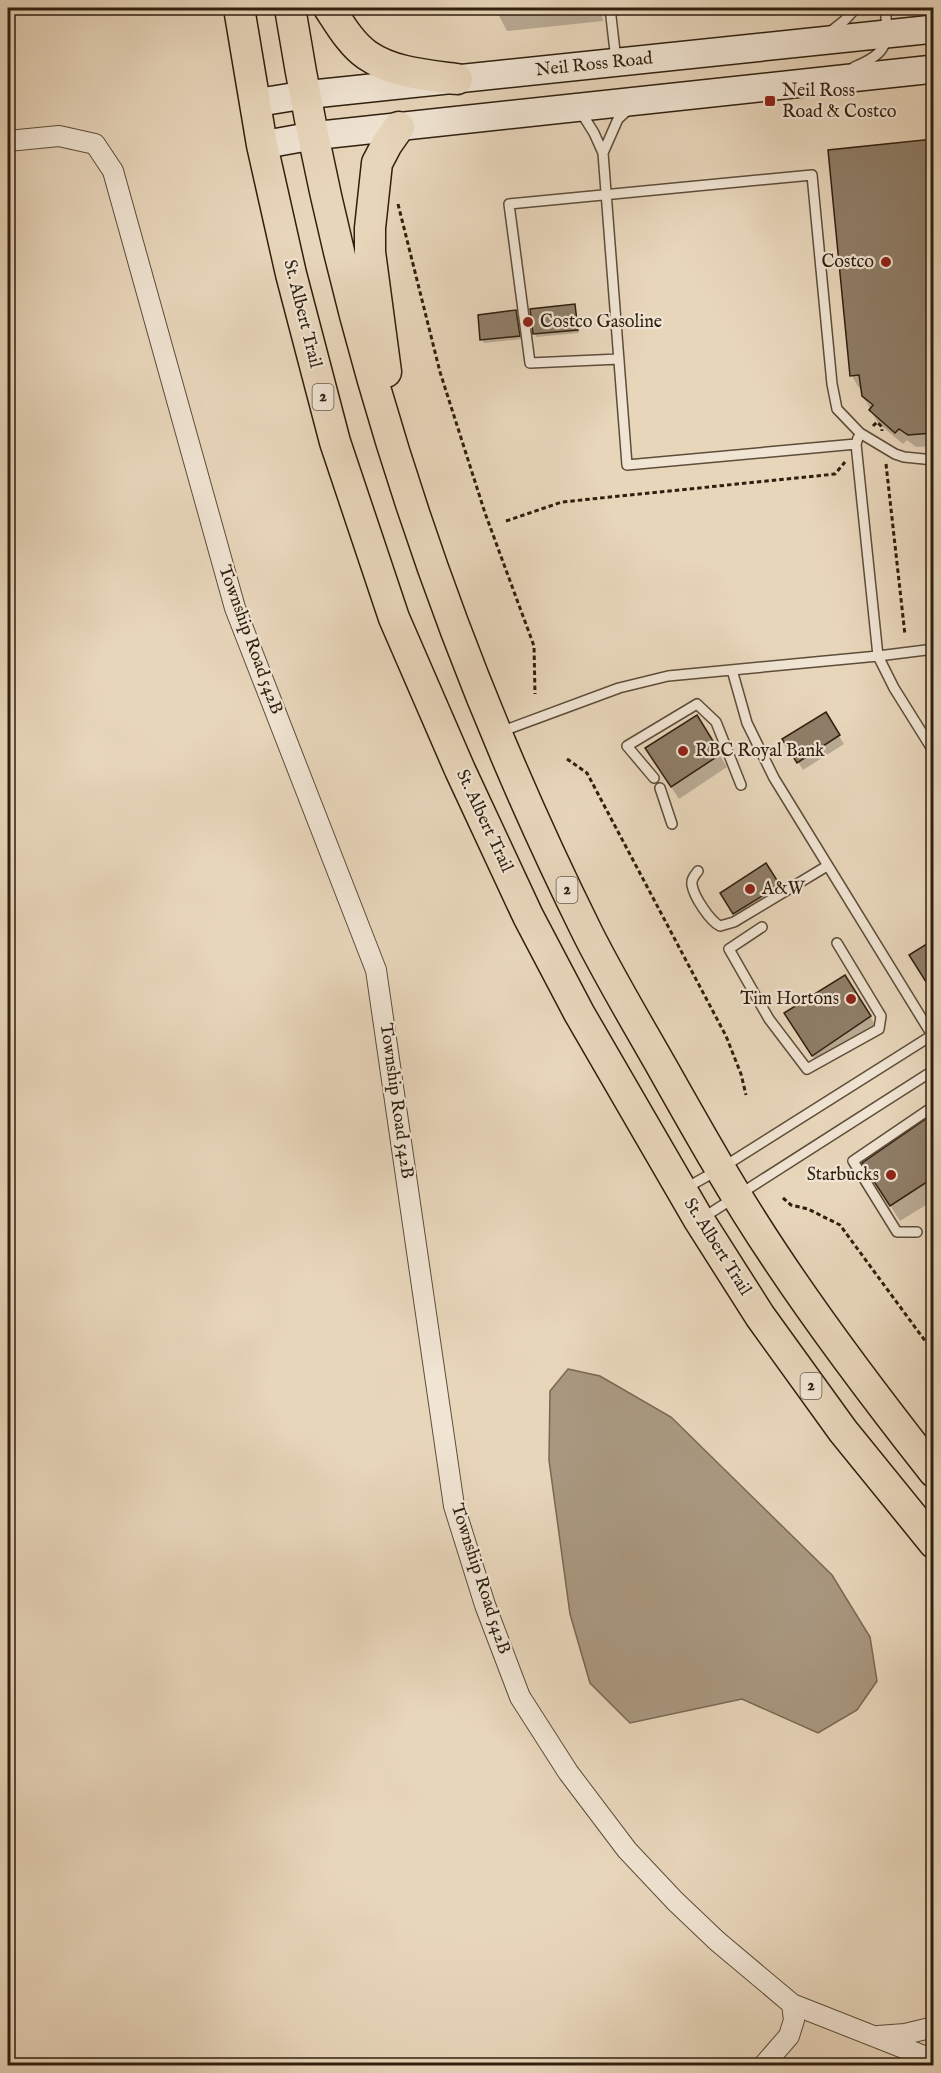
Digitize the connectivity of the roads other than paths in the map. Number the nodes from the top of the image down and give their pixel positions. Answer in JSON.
{"nodes":[{"id":1,"x":239,"y":8,"type":"edge"},
{"id":2,"x":290,"y":8,"type":"edge"},
{"id":3,"x":329,"y":8,"type":"edge"},
{"id":4,"x":610,"y":8,"type":"edge"},
{"id":5,"x":856,"y":8,"type":"edge"},
{"id":6,"x":885,"y":8,"type":"edge"},
{"id":7,"x":933,"y":29,"type":"edge"},
{"id":8,"x":888,"y":35,"type":"junction"},
{"id":9,"x":794,"y":44,"type":"junction"},
{"id":10,"x":616,"y":63,"type":"junction"},
{"id":11,"x":933,"y":69,"type":"edge"},
{"id":12,"x":457,"y":79,"type":"junction"},
{"id":13,"x":770,"y":87,"type":"junction"},
{"id":14,"x":304,"y":96,"type":"junction"},
{"id":15,"x":637,"y":101,"type":"junction"},
{"id":16,"x":255,"y":103,"type":"junction"},
{"id":17,"x":578,"y":107,"type":"junction"},
{"id":18,"x":399,"y":127,"type":"junction"},
{"id":19,"x":312,"y":136,"type":"junction"},
{"id":20,"x":8,"y":141,"type":"edge"},
{"id":21,"x":262,"y":146,"type":"junction"},
{"id":22,"x":603,"y":153,"type":"junction"},
{"id":23,"x":606,"y":194,"type":"junction"},
{"id":24,"x":619,"y":359,"type":"junction"},
{"id":25,"x":378,"y":403,"type":"junction"},
{"id":26,"x":862,"y":435,"type":"junction"},
{"id":27,"x":856,"y":446,"type":"junction"},
{"id":28,"x":933,"y":460,"type":"edge"},
{"id":29,"x":933,"y":649,"type":"edge"},
{"id":30,"x":879,"y":656,"type":"junction"},
{"id":31,"x":732,"y":670,"type":"junction"},
{"id":32,"x":496,"y":734,"type":"junction"},
{"id":33,"x":933,"y":752,"type":"edge"},
{"id":34,"x":654,"y":778,"type":"dead end"},
{"id":35,"x":741,"y":785,"type":"dead end"},
{"id":36,"x":660,"y":788,"type":"dead end"},
{"id":37,"x":672,"y":824,"type":"dead end"},
{"id":38,"x":827,"y":866,"type":"junction"},
{"id":39,"x":698,"y":871,"type":"dead end"},
{"id":40,"x":762,"y":927,"type":"dead end"},
{"id":41,"x":837,"y":943,"type":"dead end"},
{"id":42,"x":932,"y":1034,"type":"edge"},
{"id":43,"x":933,"y":1070,"type":"edge"},
{"id":44,"x":933,"y":1106,"type":"edge"},
{"id":45,"x":720,"y":1169,"type":"junction"},
{"id":46,"x":682,"y":1191,"type":"junction"},
{"id":47,"x":737,"y":1198,"type":"junction"},
{"id":48,"x":699,"y":1220,"type":"junction"},
{"id":49,"x":917,"y":1232,"type":"dead end"},
{"id":50,"x":933,"y":1472,"type":"edge"},
{"id":51,"x":933,"y":1543,"type":"edge"},
{"id":52,"x":792,"y":2004,"type":"junction"},
{"id":53,"x":933,"y":2027,"type":"edge"},
{"id":54,"x":872,"y":2036,"type":"junction"},
{"id":55,"x":933,"y":2060,"type":"edge"},
{"id":56,"x":763,"y":2066,"type":"edge"}],
"edges":[{"from":1,"to":16,"type":"main road","name":"St. Albert Trail","number":"2"},
{"from":2,"to":14,"type":"main road","number":"2"},
{"from":3,"to":12,"type":"main road"},
{"from":4,"to":10,"type":"lane"},
{"from":5,"to":9,"type":"lane"},
{"from":6,"to":8,"type":"lane"},
{"from":7,"to":8,"type":"main road","name":"Neil Ross Road"},
{"from":8,"to":9,"type":"main road","name":"Neil Ross Road"},
{"from":8,"to":13,"type":"lane"},
{"from":9,"to":10,"type":"main road","name":"Neil Ross Road"},
{"from":10,"to":12,"type":"main road","name":"Neil Ross Road"},
{"from":11,"to":13,"type":"main road"},
{"from":12,"to":14,"type":"main road","name":"Neil Ross Road"},
{"from":13,"to":15,"type":"main road"},
{"from":14,"to":16,"type":"main road","name":"Neil Ross Road"},
{"from":14,"to":19,"type":"main road","number":"2"},
{"from":15,"to":17,"type":"main road"},
{"from":15,"to":22,"type":"lane"},
{"from":16,"to":21,"type":"main road","name":"St. Albert Trail","number":"2"},
{"from":17,"to":18,"type":"main road"},
{"from":17,"to":22,"type":"lane"},
{"from":18,"to":19,"type":"main road"},
{"from":18,"to":25,"type":"main road"},
{"from":19,"to":21,"type":"main road"},
{"from":19,"to":25,"type":"main road","number":"2"},
{"from":20,"to":52,"type":"street","name":"Township Road 542B"},
{"from":21,"to":46,"type":"main road","name":"St. Albert Trail","number":"2"},
{"from":22,"to":23,"type":"lane"},
{"from":23,"to":24,"type":"lane"},
{"from":23,"to":24,"type":"lane"},
{"from":23,"to":26,"type":"lane"},
{"from":24,"to":27,"type":"lane"},
{"from":25,"to":32,"type":"main road","number":"2"},
{"from":26,"to":27,"type":"lane"},
{"from":26,"to":28,"type":"lane"},
{"from":27,"to":30,"type":"lane"},
{"from":29,"to":30,"type":"lane"},
{"from":30,"to":31,"type":"lane"},
{"from":30,"to":33,"type":"lane"},
{"from":31,"to":32,"type":"lane"},
{"from":31,"to":38,"type":"lane"},
{"from":32,"to":45,"type":"main road","number":"2"},
{"from":34,"to":35,"type":"lane"},
{"from":36,"to":37,"type":"lane"},
{"from":38,"to":39,"type":"lane"},
{"from":38,"to":42,"type":"lane"},
{"from":40,"to":41,"type":"lane"},
{"from":42,"to":45,"type":"lane"},
{"from":43,"to":47,"type":"lane"},
{"from":44,"to":49,"type":"lane"},
{"from":45,"to":46,"type":"lane"},
{"from":45,"to":47,"type":"main road","number":"2"},
{"from":46,"to":48,"type":"main road","name":"St. Albert Trail","number":"2"},
{"from":47,"to":48,"type":"lane"},
{"from":47,"to":50,"type":"main road","number":"2"},
{"from":48,"to":51,"type":"main road","name":"St. Albert Trail","number":"2"},
{"from":52,"to":54,"type":"street","name":"Township Road 542B"},
{"from":52,"to":56,"type":"street"},
{"from":53,"to":54,"type":"street"},
{"from":54,"to":55,"type":"street","name":"Township Road 542B"}]}
